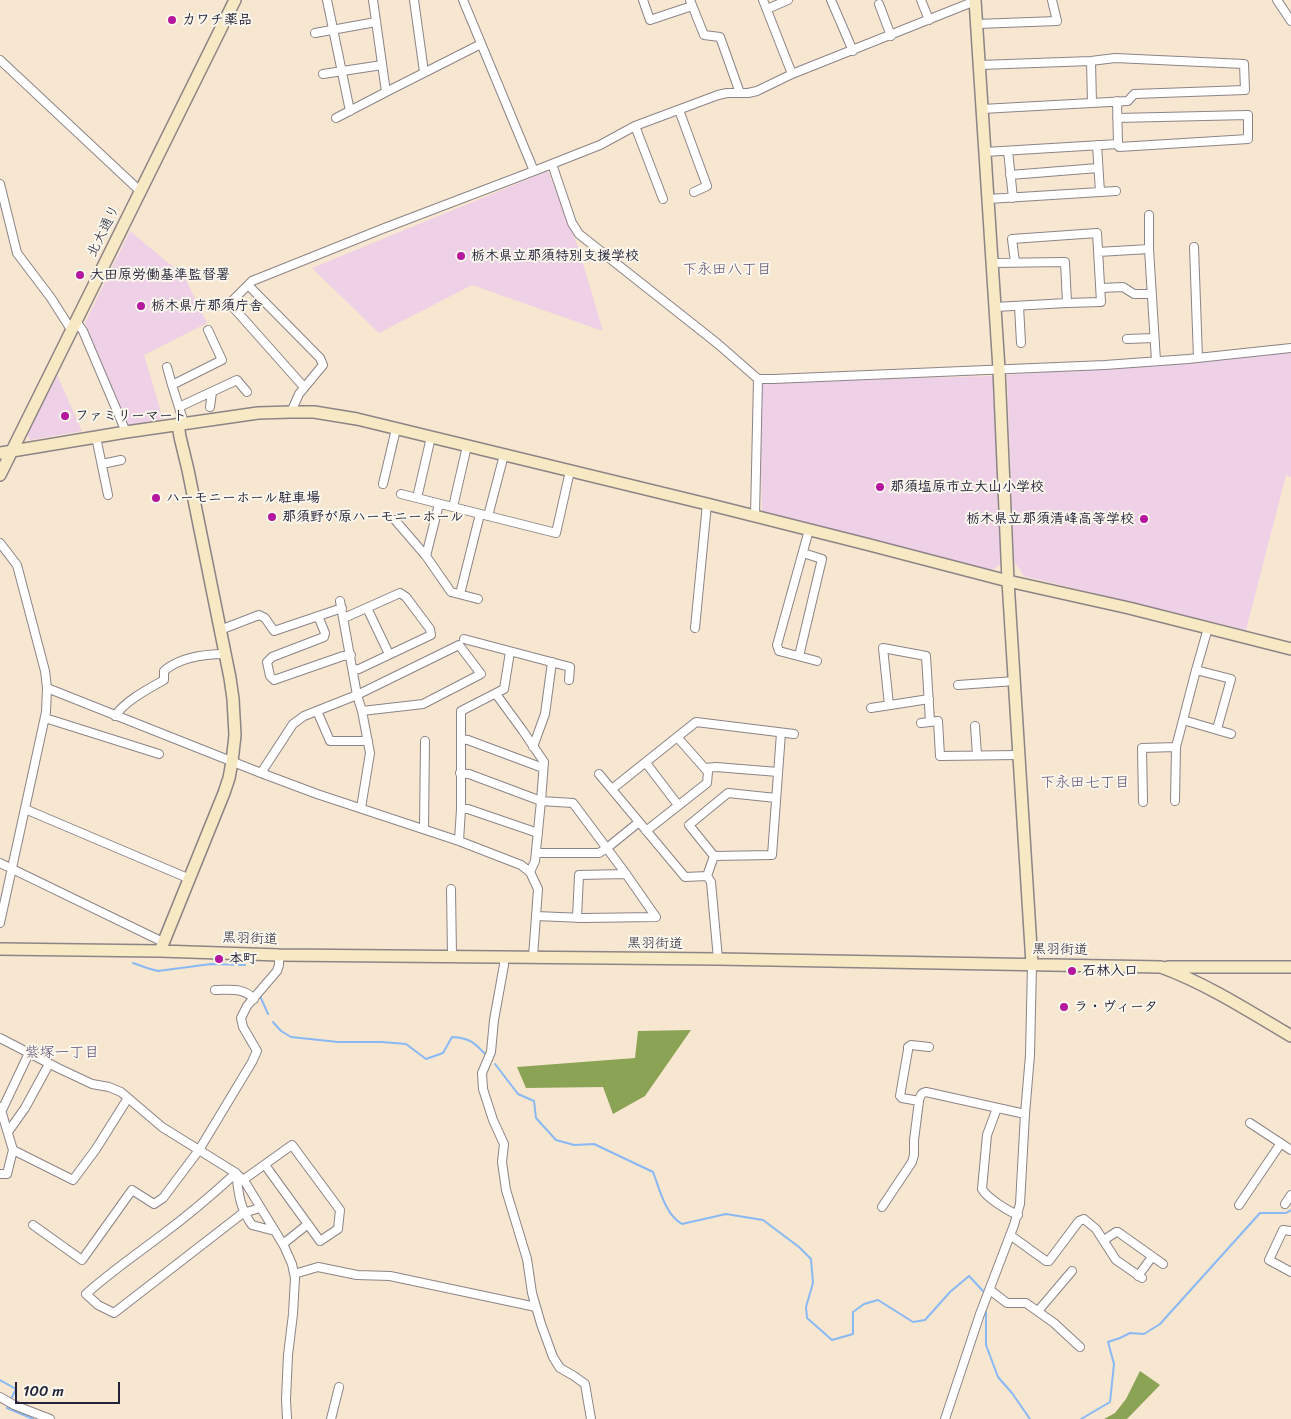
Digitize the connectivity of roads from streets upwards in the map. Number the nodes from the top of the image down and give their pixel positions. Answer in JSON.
{"nodes":[{"id":1,"x":235,"y":0,"type":"edge"},
{"id":2,"x":327,"y":0,"type":"edge"},
{"id":3,"x":374,"y":0,"type":"edge"},
{"id":4,"x":414,"y":0,"type":"edge"},
{"id":5,"x":463,"y":0,"type":"edge"},
{"id":6,"x":643,"y":0,"type":"edge"},
{"id":7,"x":764,"y":0,"type":"edge"},
{"id":8,"x":788,"y":0,"type":"edge"},
{"id":9,"x":831,"y":0,"type":"edge"},
{"id":10,"x":922,"y":0,"type":"edge"},
{"id":11,"x":975,"y":0,"type":"edge"},
{"id":12,"x":1052,"y":0,"type":"edge"},
{"id":13,"x":1278,"y":0,"type":"edge"},
{"id":14,"x":691,"y":3,"type":"edge"},
{"id":15,"x":878,"y":4,"type":"dead end"},
{"id":16,"x":767,"y":9,"type":"junction"},
{"id":17,"x":929,"y":20,"type":"junction"},
{"id":18,"x":1291,"y":21,"type":"edge"},
{"id":19,"x":376,"y":22,"type":"junction"},
{"id":20,"x":977,"y":24,"type":"junction"},
{"id":21,"x":333,"y":29,"type":"junction"},
{"id":22,"x":314,"y":33,"type":"dead end"},
{"id":23,"x":890,"y":36,"type":"junction"},
{"id":24,"x":481,"y":44,"type":"junction"},
{"id":25,"x":852,"y":51,"type":"junction"},
{"id":26,"x":0,"y":60,"type":"edge"},
{"id":27,"x":1091,"y":62,"type":"junction"},
{"id":28,"x":382,"y":64,"type":"junction"},
{"id":29,"x":980,"y":65,"type":"junction"},
{"id":30,"x":342,"y":70,"type":"junction"},
{"id":31,"x":424,"y":72,"type":"junction"},
{"id":32,"x":323,"y":74,"type":"dead end"},
{"id":33,"x":792,"y":74,"type":"junction"},
{"id":34,"x":386,"y":92,"type":"junction"},
{"id":35,"x":740,"y":93,"type":"junction"},
{"id":36,"x":1117,"y":101,"type":"junction"},
{"id":37,"x":1092,"y":102,"type":"junction"},
{"id":38,"x":982,"y":109,"type":"junction"},
{"id":39,"x":679,"y":110,"type":"junction"},
{"id":40,"x":350,"y":111,"type":"junction"},
{"id":41,"x":336,"y":118,"type":"dead end"},
{"id":42,"x":1118,"y":118,"type":"junction"},
{"id":43,"x":635,"y":126,"type":"junction"},
{"id":44,"x":1118,"y":144,"type":"junction"},
{"id":45,"x":1096,"y":145,"type":"junction"},
{"id":46,"x":1008,"y":151,"type":"junction"},
{"id":47,"x":985,"y":152,"type":"junction"},
{"id":48,"x":552,"y":164,"type":"junction"},
{"id":49,"x":1098,"y":168,"type":"junction"},
{"id":50,"x":534,"y":171,"type":"junction"},
{"id":51,"x":1010,"y":174,"type":"junction"},
{"id":52,"x":0,"y":184,"type":"edge"},
{"id":53,"x":140,"y":191,"type":"junction"},
{"id":54,"x":1116,"y":191,"type":"dead end"},
{"id":55,"x":694,"y":192,"type":"dead end"},
{"id":56,"x":1100,"y":192,"type":"junction"},
{"id":57,"x":1013,"y":198,"type":"junction"},
{"id":58,"x":663,"y":199,"type":"dead end"},
{"id":59,"x":988,"y":199,"type":"junction"},
{"id":60,"x":1149,"y":215,"type":"dead end"},
{"id":61,"x":1194,"y":247,"type":"dead end"},
{"id":62,"x":1149,"y":249,"type":"junction"},
{"id":63,"x":1098,"y":252,"type":"junction"},
{"id":64,"x":1015,"y":262,"type":"junction"},
{"id":65,"x":992,"y":263,"type":"junction"},
{"id":66,"x":248,"y":285,"type":"junction"},
{"id":67,"x":1100,"y":288,"type":"junction"},
{"id":68,"x":1152,"y":294,"type":"junction"},
{"id":69,"x":1067,"y":302,"type":"junction"},
{"id":70,"x":1019,"y":306,"type":"junction"},
{"id":71,"x":995,"y":307,"type":"junction"},
{"id":72,"x":74,"y":326,"type":"junction"},
{"id":73,"x":208,"y":330,"type":"dead end"},
{"id":74,"x":1154,"y":338,"type":"junction"},
{"id":75,"x":1127,"y":340,"type":"dead end"},
{"id":76,"x":1021,"y":343,"type":"dead end"},
{"id":77,"x":1291,"y":348,"type":"edge"},
{"id":78,"x":1198,"y":358,"type":"junction"},
{"id":79,"x":1156,"y":362,"type":"junction"},
{"id":80,"x":167,"y":367,"type":"dead end"},
{"id":81,"x":999,"y":369,"type":"junction"},
{"id":82,"x":758,"y":379,"type":"junction"},
{"id":83,"x":172,"y":385,"type":"junction"},
{"id":84,"x":304,"y":387,"type":"junction"},
{"id":85,"x":212,"y":392,"type":"junction"},
{"id":86,"x":247,"y":392,"type":"dead end"},
{"id":87,"x":179,"y":407,"type":"junction"},
{"id":88,"x":210,"y":407,"type":"dead end"},
{"id":89,"x":290,"y":412,"type":"junction"},
{"id":90,"x":181,"y":424,"type":"junction"},
{"id":91,"x":396,"y":429,"type":"junction"},
{"id":92,"x":126,"y":432,"type":"junction"},
{"id":93,"x":96,"y":437,"type":"junction"},
{"id":94,"x":431,"y":437,"type":"junction"},
{"id":95,"x":467,"y":446,"type":"junction"},
{"id":96,"x":12,"y":452,"type":"junction"},
{"id":97,"x":0,"y":454,"type":"edge"},
{"id":98,"x":504,"y":455,"type":"junction"},
{"id":99,"x":121,"y":460,"type":"dead end"},
{"id":100,"x":102,"y":464,"type":"junction"},
{"id":101,"x":570,"y":471,"type":"junction"},
{"id":102,"x":0,"y":475,"type":"edge"},
{"id":103,"x":383,"y":484,"type":"dead end"},
{"id":104,"x":402,"y":494,"type":"dead end"},
{"id":105,"x":108,"y":495,"type":"dead end"},
{"id":106,"x":417,"y":498,"type":"junction"},
{"id":107,"x":440,"y":504,"type":"junction"},
{"id":108,"x":707,"y":504,"type":"junction"},
{"id":109,"x":453,"y":508,"type":"junction"},
{"id":110,"x":484,"y":515,"type":"junction"},
{"id":111,"x":755,"y":516,"type":"junction"},
{"id":112,"x":395,"y":520,"type":"dead end"},
{"id":113,"x":809,"y":530,"type":"junction"},
{"id":114,"x":0,"y":543,"type":"edge"},
{"id":115,"x":803,"y":553,"type":"junction"},
{"id":116,"x":426,"y":556,"type":"junction"},
{"id":117,"x":1008,"y":582,"type":"junction"},
{"id":118,"x":460,"y":594,"type":"junction"},
{"id":119,"x":478,"y":599,"type":"dead end"},
{"id":120,"x":367,"y":608,"type":"junction"},
{"id":121,"x":318,"y":616,"type":"junction"},
{"id":122,"x":344,"y":618,"type":"junction"},
{"id":123,"x":695,"y":628,"type":"dead end"},
{"id":124,"x":1208,"y":628,"type":"junction"},
{"id":125,"x":220,"y":630,"type":"junction"},
{"id":126,"x":464,"y":639,"type":"dead end"},
{"id":127,"x":1291,"y":649,"type":"edge"},
{"id":128,"x":510,"y":652,"type":"junction"},
{"id":129,"x":226,"y":654,"type":"junction"},
{"id":130,"x":389,"y":654,"type":"junction"},
{"id":131,"x":351,"y":655,"type":"junction"},
{"id":132,"x":799,"y":656,"type":"junction"},
{"id":133,"x":817,"y":661,"type":"dead end"},
{"id":134,"x":552,"y":662,"type":"junction"},
{"id":135,"x":354,"y":670,"type":"junction"},
{"id":136,"x":1196,"y":670,"type":"junction"},
{"id":137,"x":569,"y":680,"type":"dead end"},
{"id":138,"x":1015,"y":681,"type":"junction"},
{"id":139,"x":958,"y":686,"type":"dead end"},
{"id":140,"x":47,"y":688,"type":"junction"},
{"id":141,"x":496,"y":694,"type":"junction"},
{"id":142,"x":357,"y":695,"type":"junction"},
{"id":143,"x":929,"y":699,"type":"junction"},
{"id":144,"x":889,"y":705,"type":"junction"},
{"id":145,"x":872,"y":708,"type":"dead end"},
{"id":146,"x":317,"y":711,"type":"junction"},
{"id":147,"x":362,"y":711,"type":"junction"},
{"id":148,"x":115,"y":716,"type":"junction"},
{"id":149,"x":45,"y":718,"type":"junction"},
{"id":150,"x":1183,"y":720,"type":"junction"},
{"id":151,"x":930,"y":722,"type":"junction"},
{"id":152,"x":921,"y":723,"type":"dead end"},
{"id":153,"x":975,"y":726,"type":"dead end"},
{"id":154,"x":1217,"y":729,"type":"junction"},
{"id":155,"x":781,"y":733,"type":"junction"},
{"id":156,"x":794,"y":734,"type":"dead end"},
{"id":157,"x":1231,"y":734,"type":"dead end"},
{"id":158,"x":678,"y":738,"type":"junction"},
{"id":159,"x":461,"y":739,"type":"junction"},
{"id":160,"x":368,"y":741,"type":"junction"},
{"id":161,"x":426,"y":742,"type":"dead end"},
{"id":162,"x":533,"y":747,"type":"junction"},
{"id":163,"x":1176,"y":747,"type":"junction"},
{"id":164,"x":159,"y":754,"type":"dead end"},
{"id":165,"x":977,"y":755,"type":"junction"},
{"id":166,"x":1019,"y":755,"type":"junction"},
{"id":167,"x":232,"y":762,"type":"junction"},
{"id":168,"x":646,"y":763,"type":"junction"},
{"id":169,"x":543,"y":768,"type":"junction"},
{"id":170,"x":705,"y":768,"type":"junction"},
{"id":171,"x":778,"y":772,"type":"junction"},
{"id":172,"x":460,"y":773,"type":"junction"},
{"id":173,"x":261,"y":774,"type":"junction"},
{"id":174,"x":599,"y":774,"type":"dead end"},
{"id":175,"x":612,"y":788,"type":"junction"},
{"id":176,"x":776,"y":798,"type":"junction"},
{"id":177,"x":541,"y":801,"type":"junction"},
{"id":178,"x":1175,"y":801,"type":"dead end"},
{"id":179,"x":1143,"y":802,"type":"dead end"},
{"id":180,"x":678,"y":806,"type":"junction"},
{"id":181,"x":25,"y":808,"type":"junction"},
{"id":182,"x":361,"y":808,"type":"junction"},
{"id":183,"x":461,"y":809,"type":"junction"},
{"id":184,"x":639,"y":822,"type":"junction"},
{"id":185,"x":424,"y":829,"type":"junction"},
{"id":186,"x":646,"y":831,"type":"junction"},
{"id":187,"x":538,"y":833,"type":"junction"},
{"id":188,"x":459,"y":841,"type":"junction"},
{"id":189,"x":607,"y":848,"type":"junction"},
{"id":190,"x":536,"y":853,"type":"junction"},
{"id":191,"x":714,"y":856,"type":"junction"},
{"id":192,"x":0,"y":863,"type":"edge"},
{"id":193,"x":12,"y":868,"type":"junction"},
{"id":194,"x":530,"y":872,"type":"junction"},
{"id":195,"x":626,"y":874,"type":"junction"},
{"id":196,"x":707,"y":876,"type":"junction"},
{"id":197,"x":190,"y":879,"type":"junction"},
{"id":198,"x":451,"y":889,"type":"dead end"},
{"id":199,"x":536,"y":916,"type":"junction"},
{"id":200,"x":577,"y":918,"type":"junction"},
{"id":201,"x":0,"y":922,"type":"edge"},
{"id":202,"x":162,"y":947,"type":"junction"},
{"id":203,"x":0,"y":949,"type":"edge"},
{"id":204,"x":279,"y":955,"type":"junction"},
{"id":205,"x":452,"y":956,"type":"junction"},
{"id":206,"x":504,"y":957,"type":"junction"},
{"id":207,"x":533,"y":958,"type":"junction"},
{"id":208,"x":718,"y":959,"type":"junction"},
{"id":209,"x":1032,"y":964,"type":"junction"},
{"id":210,"x":1161,"y":967,"type":"junction"},
{"id":211,"x":1291,"y":967,"type":"edge"},
{"id":212,"x":215,"y":990,"type":"dead end"},
{"id":213,"x":254,"y":999,"type":"junction"},
{"id":214,"x":1291,"y":1036,"type":"edge"},
{"id":215,"x":0,"y":1038,"type":"edge"},
{"id":216,"x":929,"y":1047,"type":"dead end"},
{"id":217,"x":29,"y":1053,"type":"junction"},
{"id":218,"x":49,"y":1064,"type":"junction"},
{"id":219,"x":128,"y":1098,"type":"junction"},
{"id":220,"x":919,"y":1101,"type":"junction"},
{"id":221,"x":997,"y":1108,"type":"junction"},
{"id":222,"x":1,"y":1109,"type":"edge"},
{"id":223,"x":1025,"y":1114,"type":"junction"},
{"id":224,"x":1250,"y":1123,"type":"dead end"},
{"id":225,"x":5,"y":1130,"type":"edge"},
{"id":226,"x":1280,"y":1143,"type":"junction"},
{"id":227,"x":13,"y":1150,"type":"junction"},
{"id":228,"x":199,"y":1150,"type":"junction"},
{"id":229,"x":1291,"y":1150,"type":"edge"},
{"id":230,"x":265,"y":1165,"type":"junction"},
{"id":231,"x":236,"y":1173,"type":"junction"},
{"id":232,"x":0,"y":1174,"type":"edge"},
{"id":233,"x":243,"y":1180,"type":"junction"},
{"id":234,"x":1291,"y":1195,"type":"edge"},
{"id":235,"x":1285,"y":1204,"type":"dead end"},
{"id":236,"x":1239,"y":1205,"type":"dead end"},
{"id":237,"x":882,"y":1207,"type":"dead end"},
{"id":238,"x":260,"y":1208,"type":"junction"},
{"id":239,"x":243,"y":1213,"type":"junction"},
{"id":240,"x":1018,"y":1215,"type":"junction"},
{"id":241,"x":308,"y":1224,"type":"junction"},
{"id":242,"x":33,"y":1225,"type":"dead end"},
{"id":243,"x":274,"y":1230,"type":"junction"},
{"id":244,"x":1291,"y":1231,"type":"edge"},
{"id":245,"x":1010,"y":1235,"type":"junction"},
{"id":246,"x":1104,"y":1240,"type":"junction"},
{"id":247,"x":282,"y":1244,"type":"junction"},
{"id":248,"x":1152,"y":1257,"type":"junction"},
{"id":249,"x":1163,"y":1264,"type":"dead end"},
{"id":250,"x":1072,"y":1271,"type":"dead end"},
{"id":251,"x":1291,"y":1272,"type":"edge"},
{"id":252,"x":294,"y":1274,"type":"junction"},
{"id":253,"x":990,"y":1290,"type":"junction"},
{"id":254,"x":536,"y":1307,"type":"junction"},
{"id":255,"x":1038,"y":1311,"type":"junction"},
{"id":256,"x":1080,"y":1347,"type":"dead end"},
{"id":257,"x":338,"y":1386,"type":"dead end"},
{"id":258,"x":0,"y":1397,"type":"edge"},
{"id":259,"x":50,"y":1419,"type":"edge"},
{"id":260,"x":287,"y":1419,"type":"edge"},
{"id":261,"x":331,"y":1419,"type":"edge"},
{"id":262,"x":591,"y":1419,"type":"edge"},
{"id":263,"x":945,"y":1419,"type":"edge"}],
"edges":[{"from":1,"to":53,"type":"street","name":"北大通り"},
{"from":2,"to":21,"type":"street"},
{"from":3,"to":19,"type":"street"},
{"from":4,"to":31,"type":"street"},
{"from":5,"to":24,"type":"street"},
{"from":6,"to":14,"type":"street"},
{"from":7,"to":16,"type":"street"},
{"from":8,"to":16,"type":"street"},
{"from":9,"to":25,"type":"street"},
{"from":10,"to":17,"type":"street"},
{"from":11,"to":17,"type":"street"},
{"from":11,"to":20,"type":"street"},
{"from":12,"to":20,"type":"street"},
{"from":13,"to":18,"type":"street"},
{"from":14,"to":35,"type":"street"},
{"from":15,"to":23,"type":"street"},
{"from":16,"to":33,"type":"street"},
{"from":17,"to":23,"type":"street"},
{"from":19,"to":21,"type":"street"},
{"from":19,"to":28,"type":"street"},
{"from":20,"to":29,"type":"street"},
{"from":21,"to":22,"type":"street"},
{"from":21,"to":30,"type":"street"},
{"from":23,"to":25,"type":"street"},
{"from":24,"to":31,"type":"street"},
{"from":24,"to":50,"type":"street"},
{"from":25,"to":33,"type":"street"},
{"from":26,"to":53,"type":"street"},
{"from":27,"to":29,"type":"street"},
{"from":27,"to":36,"type":"street"},
{"from":27,"to":37,"type":"street"},
{"from":28,"to":30,"type":"street"},
{"from":28,"to":34,"type":"street"},
{"from":29,"to":38,"type":"street"},
{"from":30,"to":32,"type":"street"},
{"from":30,"to":40,"type":"street"},
{"from":31,"to":34,"type":"street"},
{"from":33,"to":35,"type":"street"},
{"from":34,"to":40,"type":"street"},
{"from":35,"to":39,"type":"street"},
{"from":36,"to":37,"type":"street"},
{"from":36,"to":42,"type":"street"},
{"from":37,"to":38,"type":"street"},
{"from":38,"to":47,"type":"street"},
{"from":39,"to":43,"type":"street"},
{"from":39,"to":55,"type":"street"},
{"from":40,"to":41,"type":"street"},
{"from":42,"to":44,"type":"street"},
{"from":42,"to":44,"type":"street"},
{"from":43,"to":48,"type":"street"},
{"from":43,"to":58,"type":"street"},
{"from":44,"to":45,"type":"street"},
{"from":45,"to":46,"type":"street"},
{"from":45,"to":49,"type":"street"},
{"from":46,"to":47,"type":"street"},
{"from":46,"to":51,"type":"street"},
{"from":47,"to":59,"type":"street"},
{"from":48,"to":50,"type":"street"},
{"from":48,"to":82,"type":"street"},
{"from":49,"to":51,"type":"street"},
{"from":49,"to":56,"type":"street"},
{"from":50,"to":66,"type":"street"},
{"from":51,"to":57,"type":"street"},
{"from":52,"to":72,"type":"street"},
{"from":53,"to":72,"type":"street","name":"北大通り"},
{"from":54,"to":56,"type":"street"},
{"from":56,"to":57,"type":"street"},
{"from":57,"to":59,"type":"street"},
{"from":59,"to":65,"type":"street"},
{"from":60,"to":62,"type":"street"},
{"from":61,"to":78,"type":"street"},
{"from":62,"to":63,"type":"street"},
{"from":62,"to":68,"type":"street"},
{"from":63,"to":64,"type":"street"},
{"from":63,"to":67,"type":"street"},
{"from":64,"to":65,"type":"street"},
{"from":64,"to":69,"type":"street"},
{"from":65,"to":71,"type":"street"},
{"from":66,"to":84,"type":"street"},
{"from":66,"to":84,"type":"street"},
{"from":67,"to":68,"type":"street"},
{"from":67,"to":69,"type":"street"},
{"from":68,"to":74,"type":"street"},
{"from":69,"to":70,"type":"street"},
{"from":70,"to":71,"type":"street"},
{"from":70,"to":76,"type":"street"},
{"from":71,"to":81,"type":"street"},
{"from":72,"to":92,"type":"street"},
{"from":72,"to":96,"type":"street","name":"北大通り"},
{"from":73,"to":83,"type":"street"},
{"from":74,"to":75,"type":"street"},
{"from":74,"to":79,"type":"street"},
{"from":77,"to":78,"type":"street"},
{"from":78,"to":79,"type":"street"},
{"from":79,"to":81,"type":"street"},
{"from":80,"to":83,"type":"street"},
{"from":81,"to":82,"type":"street"},
{"from":81,"to":117,"type":"street"},
{"from":82,"to":111,"type":"street"},
{"from":83,"to":87,"type":"street"},
{"from":84,"to":89,"type":"street"},
{"from":85,"to":86,"type":"street"},
{"from":85,"to":87,"type":"street"},
{"from":85,"to":88,"type":"street"},
{"from":87,"to":90,"type":"street"},
{"from":89,"to":90,"type":"street"},
{"from":89,"to":91,"type":"street"},
{"from":90,"to":92,"type":"street"},
{"from":90,"to":125,"type":"street"},
{"from":91,"to":94,"type":"street"},
{"from":91,"to":103,"type":"street"},
{"from":92,"to":93,"type":"street"},
{"from":93,"to":96,"type":"street"},
{"from":93,"to":100,"type":"street"},
{"from":94,"to":95,"type":"street"},
{"from":94,"to":106,"type":"street"},
{"from":95,"to":98,"type":"street"},
{"from":95,"to":109,"type":"street"},
{"from":96,"to":97,"type":"street"},
{"from":96,"to":102,"type":"street","name":"北大通り"},
{"from":98,"to":101,"type":"street"},
{"from":98,"to":110,"type":"street"},
{"from":99,"to":100,"type":"street"},
{"from":100,"to":105,"type":"street"},
{"from":101,"to":108,"type":"street"},
{"from":101,"to":110,"type":"street"},
{"from":104,"to":106,"type":"street"},
{"from":106,"to":107,"type":"street"},
{"from":107,"to":109,"type":"street"},
{"from":107,"to":116,"type":"street"},
{"from":108,"to":111,"type":"street"},
{"from":108,"to":123,"type":"street"},
{"from":109,"to":110,"type":"street"},
{"from":110,"to":118,"type":"street"},
{"from":111,"to":113,"type":"street"},
{"from":112,"to":116,"type":"street"},
{"from":113,"to":115,"type":"street"},
{"from":113,"to":117,"type":"street"},
{"from":114,"to":140,"type":"street"},
{"from":115,"to":132,"type":"street"},
{"from":115,"to":132,"type":"street"},
{"from":116,"to":118,"type":"street"},
{"from":117,"to":124,"type":"street"},
{"from":117,"to":138,"type":"street"},
{"from":118,"to":119,"type":"street"},
{"from":120,"to":122,"type":"street"},
{"from":120,"to":130,"type":"street"},
{"from":120,"to":130,"type":"street"},
{"from":121,"to":122,"type":"street"},
{"from":121,"to":125,"type":"street"},
{"from":121,"to":131,"type":"street"},
{"from":122,"to":131,"type":"street"},
{"from":124,"to":127,"type":"street"},
{"from":124,"to":136,"type":"street"},
{"from":125,"to":129,"type":"street"},
{"from":126,"to":128,"type":"street"},
{"from":128,"to":134,"type":"street"},
{"from":128,"to":141,"type":"street"},
{"from":129,"to":148,"type":"street"},
{"from":129,"to":167,"type":"street"},
{"from":130,"to":135,"type":"street"},
{"from":131,"to":135,"type":"street"},
{"from":132,"to":133,"type":"street"},
{"from":134,"to":137,"type":"street"},
{"from":134,"to":162,"type":"street"},
{"from":135,"to":142,"type":"street"},
{"from":136,"to":150,"type":"street"},
{"from":136,"to":154,"type":"street"},
{"from":138,"to":139,"type":"street"},
{"from":138,"to":166,"type":"street"},
{"from":140,"to":148,"type":"street"},
{"from":140,"to":149,"type":"street"},
{"from":141,"to":159,"type":"street"},
{"from":141,"to":162,"type":"street"},
{"from":142,"to":146,"type":"street"},
{"from":142,"to":147,"type":"street"},
{"from":142,"to":147,"type":"street"},
{"from":143,"to":144,"type":"street"},
{"from":143,"to":144,"type":"street"},
{"from":143,"to":151,"type":"street"},
{"from":144,"to":145,"type":"street"},
{"from":146,"to":160,"type":"street"},
{"from":146,"to":173,"type":"street"},
{"from":147,"to":160,"type":"street"},
{"from":148,"to":167,"type":"street"},
{"from":149,"to":164,"type":"street"},
{"from":149,"to":181,"type":"street"},
{"from":150,"to":154,"type":"street"},
{"from":150,"to":163,"type":"street"},
{"from":151,"to":152,"type":"street"},
{"from":151,"to":165,"type":"street"},
{"from":153,"to":165,"type":"street"},
{"from":154,"to":157,"type":"street"},
{"from":155,"to":156,"type":"street"},
{"from":155,"to":158,"type":"street"},
{"from":155,"to":171,"type":"street"},
{"from":158,"to":168,"type":"street"},
{"from":158,"to":170,"type":"street"},
{"from":159,"to":169,"type":"street"},
{"from":159,"to":172,"type":"street"},
{"from":160,"to":182,"type":"street"},
{"from":161,"to":185,"type":"street"},
{"from":162,"to":169,"type":"street"},
{"from":163,"to":178,"type":"street"},
{"from":163,"to":179,"type":"street"},
{"from":165,"to":166,"type":"street"},
{"from":166,"to":209,"type":"street"},
{"from":167,"to":173,"type":"street"},
{"from":167,"to":197,"type":"street"},
{"from":168,"to":175,"type":"street"},
{"from":168,"to":180,"type":"street"},
{"from":169,"to":177,"type":"street"},
{"from":170,"to":171,"type":"street"},
{"from":170,"to":180,"type":"street"},
{"from":171,"to":176,"type":"street"},
{"from":172,"to":177,"type":"street"},
{"from":172,"to":183,"type":"street"},
{"from":173,"to":182,"type":"street"},
{"from":174,"to":175,"type":"street"},
{"from":175,"to":184,"type":"street"},
{"from":176,"to":191,"type":"street"},
{"from":176,"to":191,"type":"street"},
{"from":177,"to":187,"type":"street"},
{"from":177,"to":189,"type":"street"},
{"from":180,"to":186,"type":"street"},
{"from":181,"to":193,"type":"street"},
{"from":181,"to":197,"type":"street"},
{"from":182,"to":185,"type":"street"},
{"from":183,"to":187,"type":"street"},
{"from":183,"to":188,"type":"street"},
{"from":184,"to":186,"type":"street"},
{"from":184,"to":189,"type":"street"},
{"from":185,"to":188,"type":"street"},
{"from":186,"to":196,"type":"street"},
{"from":187,"to":190,"type":"street"},
{"from":188,"to":194,"type":"street"},
{"from":189,"to":190,"type":"street"},
{"from":189,"to":195,"type":"street"},
{"from":190,"to":194,"type":"street"},
{"from":191,"to":196,"type":"street"},
{"from":192,"to":193,"type":"street"},
{"from":193,"to":201,"type":"street"},
{"from":193,"to":202,"type":"street"},
{"from":194,"to":199,"type":"street"},
{"from":195,"to":200,"type":"street"},
{"from":195,"to":200,"type":"street"},
{"from":196,"to":208,"type":"street"},
{"from":197,"to":202,"type":"street"},
{"from":198,"to":205,"type":"street"},
{"from":199,"to":200,"type":"street"},
{"from":199,"to":207,"type":"street"},
{"from":202,"to":203,"type":"street","name":"黒羽街道"},
{"from":202,"to":204,"type":"street","name":"黒羽街道"},
{"from":204,"to":205,"type":"street","name":"黒羽街道"},
{"from":204,"to":213,"type":"street"},
{"from":205,"to":206,"type":"street","name":"黒羽街道"},
{"from":206,"to":207,"type":"street","name":"黒羽街道"},
{"from":206,"to":254,"type":"street"},
{"from":207,"to":208,"type":"street","name":"黒羽街道"},
{"from":208,"to":209,"type":"street","name":"黒羽街道"},
{"from":209,"to":210,"type":"street","name":"黒羽街道"},
{"from":209,"to":223,"type":"street"},
{"from":210,"to":211,"type":"street"},
{"from":210,"to":214,"type":"street","name":"黒羽街道"},
{"from":212,"to":213,"type":"street"},
{"from":213,"to":228,"type":"street"},
{"from":215,"to":217,"type":"street"},
{"from":216,"to":220,"type":"street"},
{"from":217,"to":218,"type":"street"},
{"from":217,"to":222,"type":"street"},
{"from":218,"to":219,"type":"street"},
{"from":218,"to":225,"type":"street"},
{"from":219,"to":227,"type":"street"},
{"from":219,"to":228,"type":"street"},
{"from":220,"to":221,"type":"street"},
{"from":220,"to":237,"type":"street"},
{"from":221,"to":223,"type":"street"},
{"from":221,"to":240,"type":"street"},
{"from":222,"to":225,"type":"street"},
{"from":223,"to":240,"type":"street"},
{"from":224,"to":226,"type":"street"},
{"from":225,"to":227,"type":"street"},
{"from":226,"to":229,"type":"street"},
{"from":226,"to":236,"type":"street"},
{"from":227,"to":232,"type":"street"},
{"from":228,"to":231,"type":"street"},
{"from":228,"to":242,"type":"street"},
{"from":230,"to":233,"type":"street"},
{"from":230,"to":241,"type":"street"},
{"from":230,"to":241,"type":"street"},
{"from":231,"to":233,"type":"street"},
{"from":231,"to":239,"type":"street"},
{"from":231,"to":239,"type":"street"},
{"from":233,"to":238,"type":"street"},
{"from":234,"to":235,"type":"street"},
{"from":238,"to":239,"type":"street"},
{"from":238,"to":243,"type":"street"},
{"from":239,"to":243,"type":"street"},
{"from":240,"to":245,"type":"street"},
{"from":241,"to":247,"type":"street"},
{"from":243,"to":247,"type":"street"},
{"from":244,"to":251,"type":"street"},
{"from":245,"to":246,"type":"street"},
{"from":245,"to":253,"type":"street"},
{"from":246,"to":248,"type":"street"},
{"from":246,"to":248,"type":"street"},
{"from":247,"to":252,"type":"street"},
{"from":248,"to":249,"type":"street"},
{"from":250,"to":255,"type":"street"},
{"from":252,"to":254,"type":"street"},
{"from":252,"to":260,"type":"street"},
{"from":253,"to":255,"type":"street"},
{"from":253,"to":263,"type":"street"},
{"from":254,"to":262,"type":"street"},
{"from":255,"to":256,"type":"street"},
{"from":257,"to":261,"type":"street"},
{"from":258,"to":259,"type":"street"}]}
